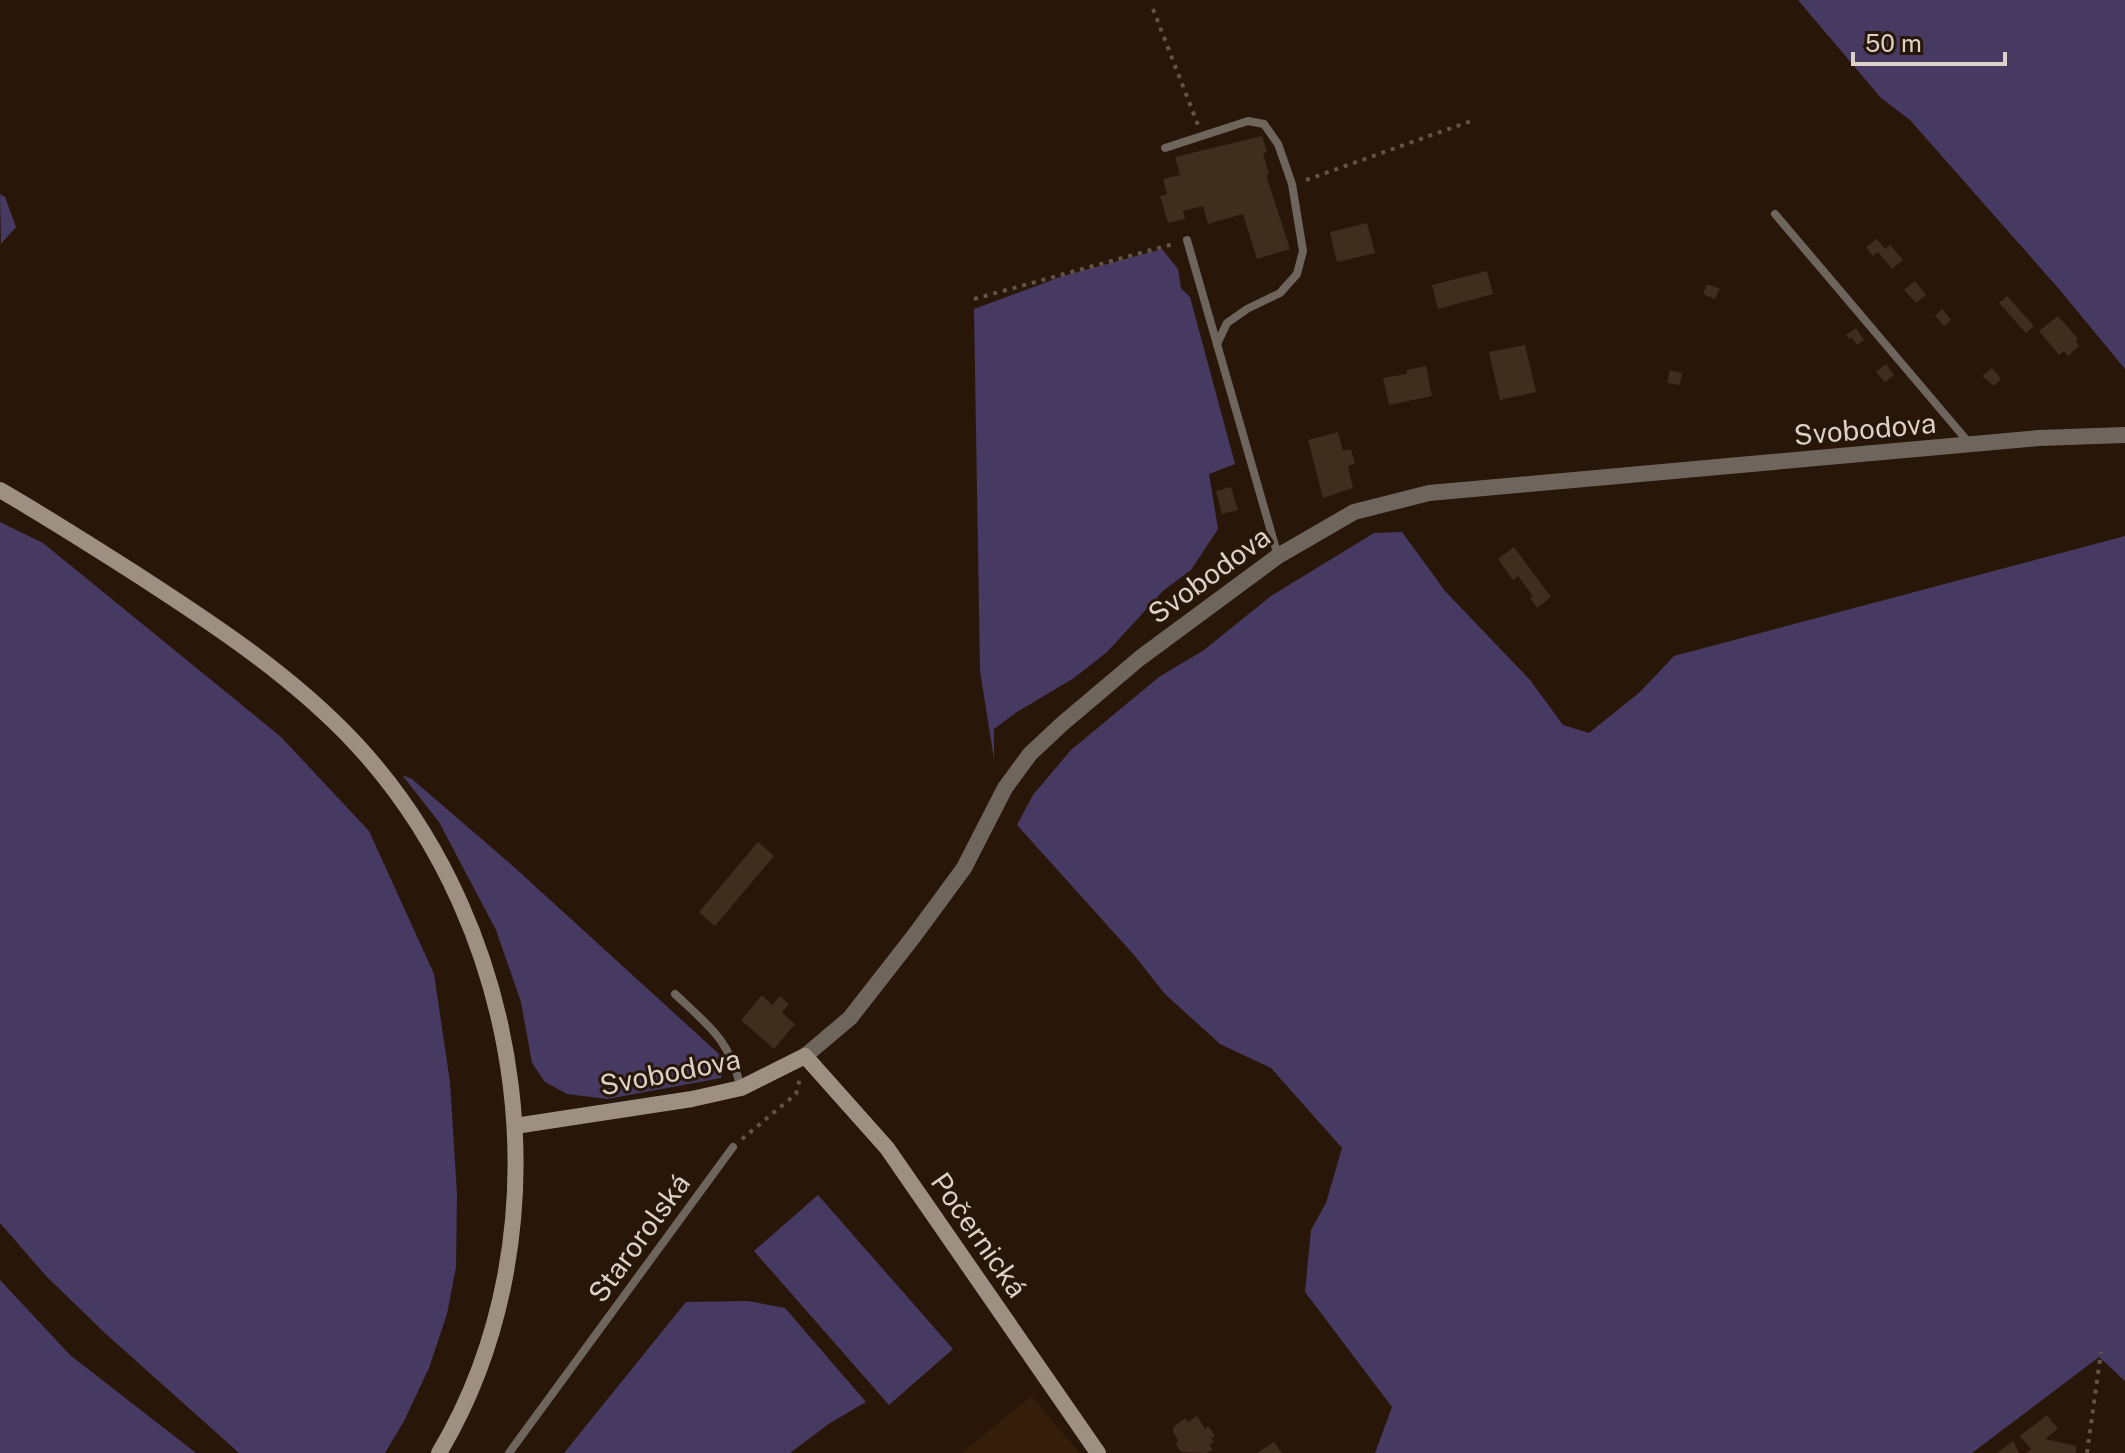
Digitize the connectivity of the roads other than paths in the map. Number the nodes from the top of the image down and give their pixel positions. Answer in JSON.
{"nodes":[{"id":1,"x":1165,"y":148,"type":"dead end"},
{"id":2,"x":1775,"y":214,"type":"dead end"},
{"id":3,"x":1187,"y":240,"type":"road end"},
{"id":4,"x":1217,"y":344,"type":"junction"},
{"id":5,"x":2125,"y":435,"type":"edge"},
{"id":6,"x":1971,"y":445,"type":"junction"},
{"id":7,"x":0,"y":490,"type":"edge"},
{"id":8,"x":1278,"y":556,"type":"junction"},
{"id":9,"x":675,"y":994,"type":"dead end"},
{"id":10,"x":805,"y":1056,"type":"junction"},
{"id":11,"x":741,"y":1088,"type":"junction"},
{"id":12,"x":515,"y":1126,"type":"junction"},
{"id":13,"x":733,"y":1147,"type":"road end"},
{"id":14,"x":439,"y":1453,"type":"edge"},
{"id":15,"x":509,"y":1453,"type":"edge"},
{"id":16,"x":1098,"y":1453,"type":"edge"}],
"edges":[{"from":1,"to":4,"type":"lane"},
{"from":2,"to":6,"type":"lane"},
{"from":3,"to":4,"type":"lane"},
{"from":4,"to":8,"type":"lane"},
{"from":5,"to":6,"type":"street","name":"Svobodova"},
{"from":6,"to":8,"type":"street","name":"Svobodova"},
{"from":7,"to":12,"type":"main road"},
{"from":8,"to":10,"type":"street","name":"Svobodova"},
{"from":9,"to":11,"type":"lane"},
{"from":10,"to":11,"type":"main road","name":"Svobodova"},
{"from":10,"to":16,"type":"main road","name":"Počernická"},
{"from":11,"to":12,"type":"main road","name":"Svobodova"},
{"from":12,"to":14,"type":"main road"},
{"from":13,"to":15,"type":"lane","name":"Starorolská"}]}
